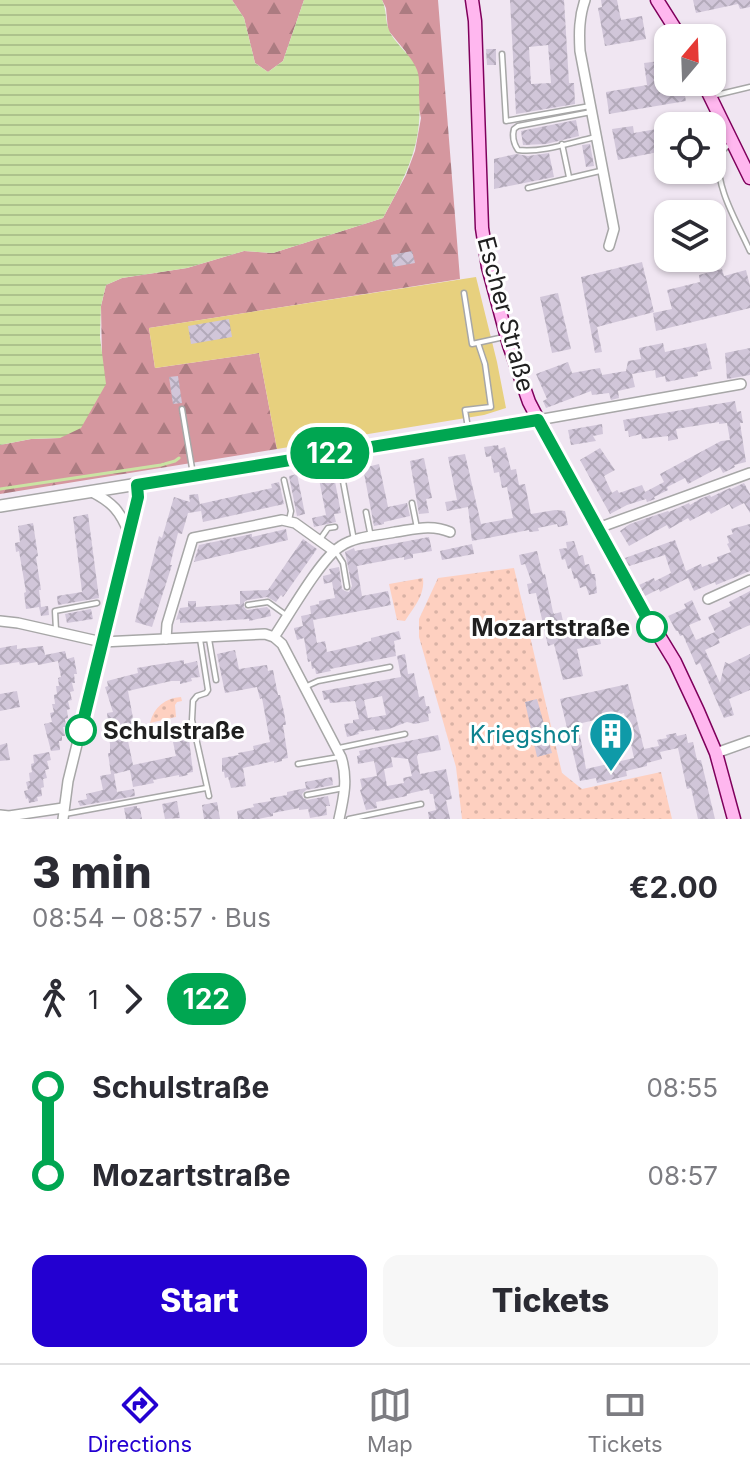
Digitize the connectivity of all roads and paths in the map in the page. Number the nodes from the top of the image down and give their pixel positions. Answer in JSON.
{"nodes":[{"id":1,"x":472,"y":0,"type":"edge"},
{"id":2,"x":585,"y":0,"type":"edge"},
{"id":3,"x":657,"y":0,"type":"edge"},
{"id":4,"x":672,"y":24,"type":"edge"},
{"id":5,"x":502,"y":54,"type":"dead end"},
{"id":6,"x":750,"y":87,"type":"edge"},
{"id":7,"x":726,"y":92,"type":"edge"},
{"id":8,"x":710,"y":96,"type":"edge"},
{"id":9,"x":590,"y":109,"type":"junction"},
{"id":10,"x":596,"y":137,"type":"junction"},
{"id":11,"x":732,"y":142,"type":"junction"},
{"id":12,"x":562,"y":144,"type":"junction"},
{"id":13,"x":602,"y":171,"type":"junction"},
{"id":14,"x":569,"y":178,"type":"junction"},
{"id":15,"x":750,"y":178,"type":"edge"},
{"id":16,"x":528,"y":188,"type":"dead end"},
{"id":17,"x":748,"y":240,"type":"edge"},
{"id":18,"x":609,"y":246,"type":"dead end"},
{"id":19,"x":750,"y":251,"type":"edge"},
{"id":20,"x":464,"y":293,"type":"dead end"},
{"id":21,"x":507,"y":336,"type":"junction"},
{"id":22,"x":478,"y":343,"type":"junction"},
{"id":23,"x":741,"y":384,"type":"dead end"},
{"id":24,"x":182,"y":409,"type":"dead end"},
{"id":25,"x":538,"y":420,"type":"junction"},
{"id":26,"x":468,"y":432,"type":"junction"},
{"id":27,"x":750,"y":473,"type":"edge"},
{"id":28,"x":194,"y":475,"type":"junction"},
{"id":29,"x":342,"y":476,"type":"dead end"},
{"id":30,"x":284,"y":480,"type":"dead end"},
{"id":31,"x":137,"y":485,"type":"junction"},
{"id":32,"x":92,"y":492,"type":"junction"},
{"id":33,"x":412,"y":503,"type":"dead end"},
{"id":34,"x":0,"y":506,"type":"edge"},
{"id":35,"x":366,"y":512,"type":"dead end"},
{"id":36,"x":289,"y":521,"type":"junction"},
{"id":37,"x":335,"y":527,"type":"dead end"},
{"id":38,"x":598,"y":528,"type":"junction"},
{"id":39,"x":417,"y":529,"type":"junction"},
{"id":40,"x":450,"y":532,"type":"dead end"},
{"id":41,"x":129,"y":533,"type":"junction"},
{"id":42,"x":371,"y":537,"type":"junction"},
{"id":43,"x":319,"y":540,"type":"junction"},
{"id":44,"x":354,"y":540,"type":"junction"},
{"id":45,"x":334,"y":551,"type":"junction"},
{"id":46,"x":750,"y":580,"type":"edge"},
{"id":47,"x":347,"y":587,"type":"dead end"},
{"id":48,"x":708,"y":599,"type":"dead end"},
{"id":49,"x":97,"y":603,"type":"dead end"},
{"id":50,"x":248,"y":605,"type":"dead end"},
{"id":51,"x":288,"y":616,"type":"junction"},
{"id":52,"x":0,"y":621,"type":"edge"},
{"id":53,"x":56,"y":631,"type":"junction"},
{"id":54,"x":204,"y":637,"type":"junction"},
{"id":55,"x":274,"y":637,"type":"junction"},
{"id":56,"x":166,"y":639,"type":"junction"},
{"id":57,"x":102,"y":642,"type":"junction"},
{"id":58,"x":390,"y":667,"type":"dead end"},
{"id":59,"x":216,"y":680,"type":"dead end"},
{"id":60,"x":305,"y":687,"type":"junction"},
{"id":61,"x":405,"y":734,"type":"dead end"},
{"id":62,"x":750,"y":741,"type":"edge"},
{"id":63,"x":339,"y":753,"type":"junction"},
{"id":64,"x":716,"y":753,"type":"junction"},
{"id":65,"x":298,"y":764,"type":"dead end"},
{"id":66,"x":207,"y":788,"type":"junction"},
{"id":67,"x":345,"y":788,"type":"junction"},
{"id":68,"x":307,"y":795,"type":"dead end"},
{"id":69,"x":209,"y":796,"type":"dead end"},
{"id":70,"x":421,"y":804,"type":"dead end"},
{"id":71,"x":63,"y":814,"type":"edge"},
{"id":72,"x":0,"y":815,"type":"edge"},
{"id":73,"x":15,"y":817,"type":"edge"},
{"id":74,"x":339,"y":819,"type":"edge"},
{"id":75,"x":349,"y":819,"type":"edge"},
{"id":76,"x":734,"y":819,"type":"edge"}],
"edges":[{"from":1,"to":21,"type":"main road","name":"Escher Straße"},
{"from":2,"to":9,"type":"street"},
{"from":3,"to":4,"type":"main road"},
{"from":5,"to":9,"type":"lane"},
{"from":6,"to":7,"type":"lane"},
{"from":8,"to":11,"type":"main road"},
{"from":9,"to":10,"type":"street"},
{"from":9,"to":12,"type":"lane"},
{"from":10,"to":12,"type":"lane"},
{"from":10,"to":13,"type":"street"},
{"from":11,"to":15,"type":"main road"},
{"from":11,"to":17,"type":"lane"},
{"from":12,"to":14,"type":"lane"},
{"from":13,"to":14,"type":"lane"},
{"from":13,"to":18,"type":"street"},
{"from":14,"to":16,"type":"lane"},
{"from":17,"to":19,"type":"lane"},
{"from":20,"to":22,"type":"lane"},
{"from":21,"to":22,"type":"lane"},
{"from":21,"to":25,"type":"main road","name":"Escher Straße"},
{"from":22,"to":26,"type":"lane"},
{"from":23,"to":25,"type":"street"},
{"from":24,"to":28,"type":"lane"},
{"from":25,"to":26,"type":"street"},
{"from":25,"to":38,"type":"main road","name":"Escher Straße"},
{"from":26,"to":28,"type":"street"},
{"from":27,"to":38,"type":"street"},
{"from":28,"to":31,"type":"street"},
{"from":29,"to":44,"type":"lane"},
{"from":30,"to":36,"type":"lane"},
{"from":31,"to":32,"type":"street"},
{"from":31,"to":41,"type":"street"},
{"from":32,"to":34,"type":"street"},
{"from":32,"to":41,"type":"street"},
{"from":33,"to":39,"type":"lane"},
{"from":35,"to":42,"type":"lane"},
{"from":36,"to":43,"type":"street"},
{"from":36,"to":56,"type":"street"},
{"from":37,"to":43,"type":"lane"},
{"from":38,"to":64,"type":"main road","name":"Escher Straße"},
{"from":39,"to":40,"type":"street"},
{"from":39,"to":42,"type":"street"},
{"from":41,"to":57,"type":"street"},
{"from":42,"to":44,"type":"street"},
{"from":43,"to":45,"type":"street"},
{"from":44,"to":45,"type":"street"},
{"from":45,"to":47,"type":"lane"},
{"from":45,"to":51,"type":"street"},
{"from":46,"to":48,"type":"street"},
{"from":49,"to":53,"type":"lane"},
{"from":50,"to":51,"type":"lane"},
{"from":51,"to":55,"type":"street"},
{"from":52,"to":53,"type":"street"},
{"from":53,"to":57,"type":"street"},
{"from":54,"to":55,"type":"street"},
{"from":54,"to":56,"type":"street"},
{"from":54,"to":59,"type":"lane"},
{"from":54,"to":66,"type":"lane"},
{"from":55,"to":60,"type":"street"},
{"from":56,"to":57,"type":"street"},
{"from":57,"to":71,"type":"street"},
{"from":58,"to":60,"type":"lane"},
{"from":60,"to":63,"type":"street"},
{"from":61,"to":63,"type":"lane"},
{"from":62,"to":64,"type":"street"},
{"from":63,"to":65,"type":"lane"},
{"from":63,"to":67,"type":"street"},
{"from":64,"to":76,"type":"main road","name":"Escher Straße"},
{"from":66,"to":69,"type":"lane"},
{"from":66,"to":71,"type":"lane"},
{"from":67,"to":68,"type":"lane"},
{"from":67,"to":74,"type":"street"},
{"from":70,"to":75,"type":"lane"},
{"from":71,"to":73,"type":"street"},
{"from":72,"to":73,"type":"street"}]}
